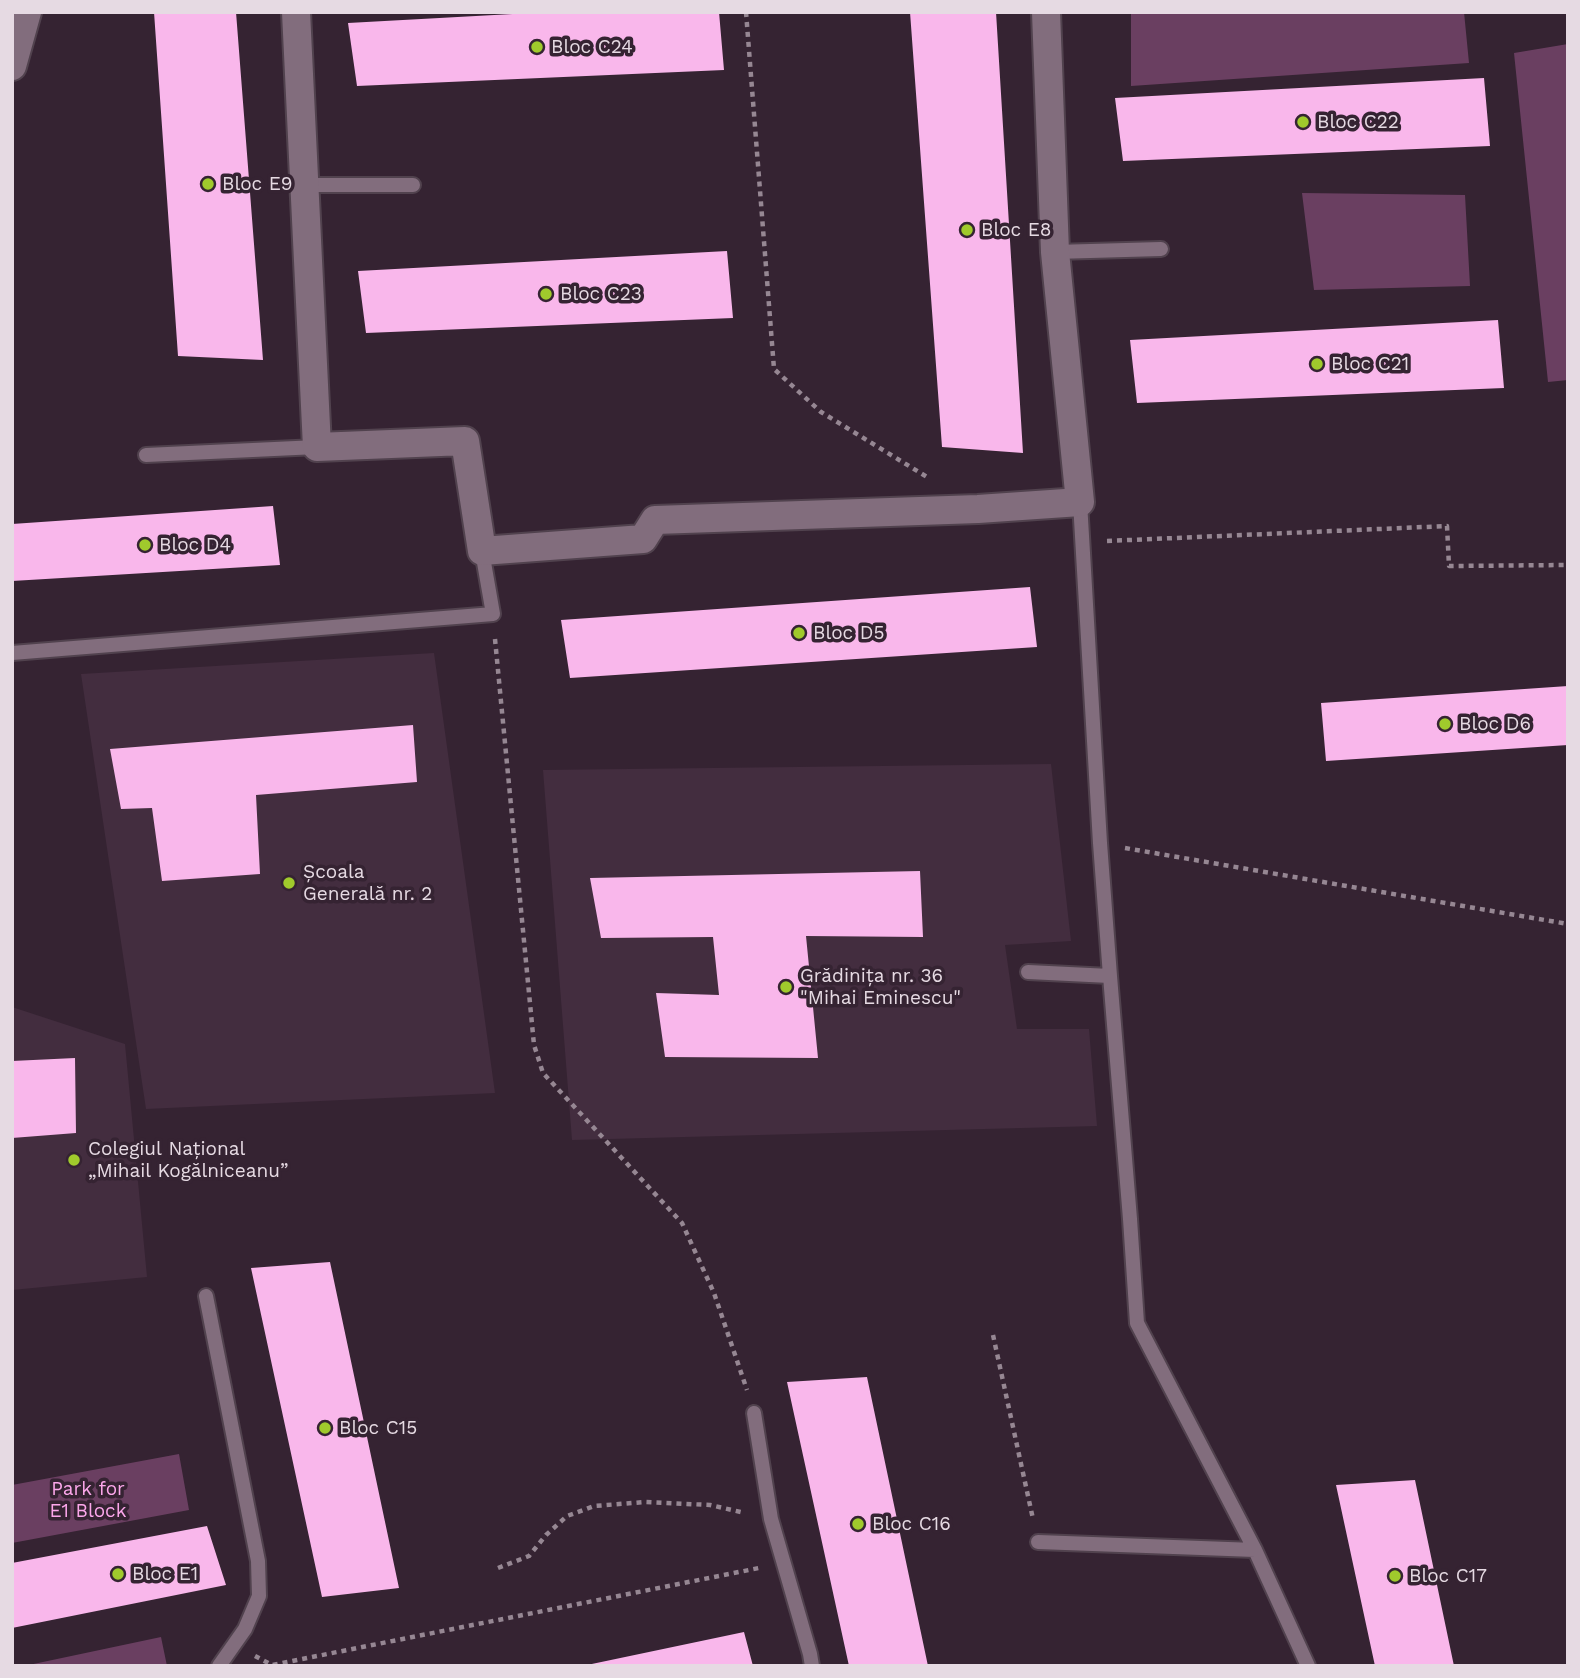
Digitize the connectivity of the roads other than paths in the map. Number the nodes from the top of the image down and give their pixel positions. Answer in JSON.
{"nodes":[{"id":1,"x":27,"y":12,"type":"edge"},
{"id":2,"x":296,"y":12,"type":"edge"},
{"id":3,"x":1046,"y":12,"type":"edge"},
{"id":4,"x":12,"y":66,"type":"edge"},
{"id":5,"x":305,"y":185,"type":"junction"},
{"id":6,"x":413,"y":185,"type":"dead end"},
{"id":7,"x":1161,"y":249,"type":"dead end"},
{"id":8,"x":1055,"y":252,"type":"junction"},
{"id":9,"x":317,"y":447,"type":"junction"},
{"id":10,"x":146,"y":455,"type":"dead end"},
{"id":11,"x":1080,"y":502,"type":"junction"},
{"id":12,"x":482,"y":551,"type":"junction"},
{"id":13,"x":12,"y":653,"type":"edge"},
{"id":14,"x":1028,"y":972,"type":"dead end"},
{"id":15,"x":1110,"y":976,"type":"junction"},
{"id":16,"x":206,"y":1296,"type":"dead end"},
{"id":17,"x":754,"y":1413,"type":"road end"},
{"id":18,"x":1038,"y":1542,"type":"road end"},
{"id":19,"x":1255,"y":1550,"type":"junction"},
{"id":20,"x":219,"y":1666,"type":"edge"},
{"id":21,"x":811,"y":1666,"type":"edge"},
{"id":22,"x":1308,"y":1666,"type":"edge"}],
"edges":[{"from":1,"to":4,"type":"street"},
{"from":2,"to":5,"type":"street"},
{"from":3,"to":8,"type":"street"},
{"from":5,"to":6,"type":"lane"},
{"from":5,"to":9,"type":"street"},
{"from":7,"to":8,"type":"lane"},
{"from":8,"to":11,"type":"street"},
{"from":9,"to":10,"type":"lane"},
{"from":9,"to":12,"type":"street"},
{"from":11,"to":12,"type":"street"},
{"from":11,"to":15,"type":"lane"},
{"from":12,"to":13,"type":"lane"},
{"from":14,"to":15,"type":"lane"},
{"from":15,"to":19,"type":"lane"},
{"from":16,"to":20,"type":"lane"},
{"from":17,"to":21,"type":"lane"},
{"from":18,"to":19,"type":"lane"},
{"from":19,"to":22,"type":"lane"}]}
